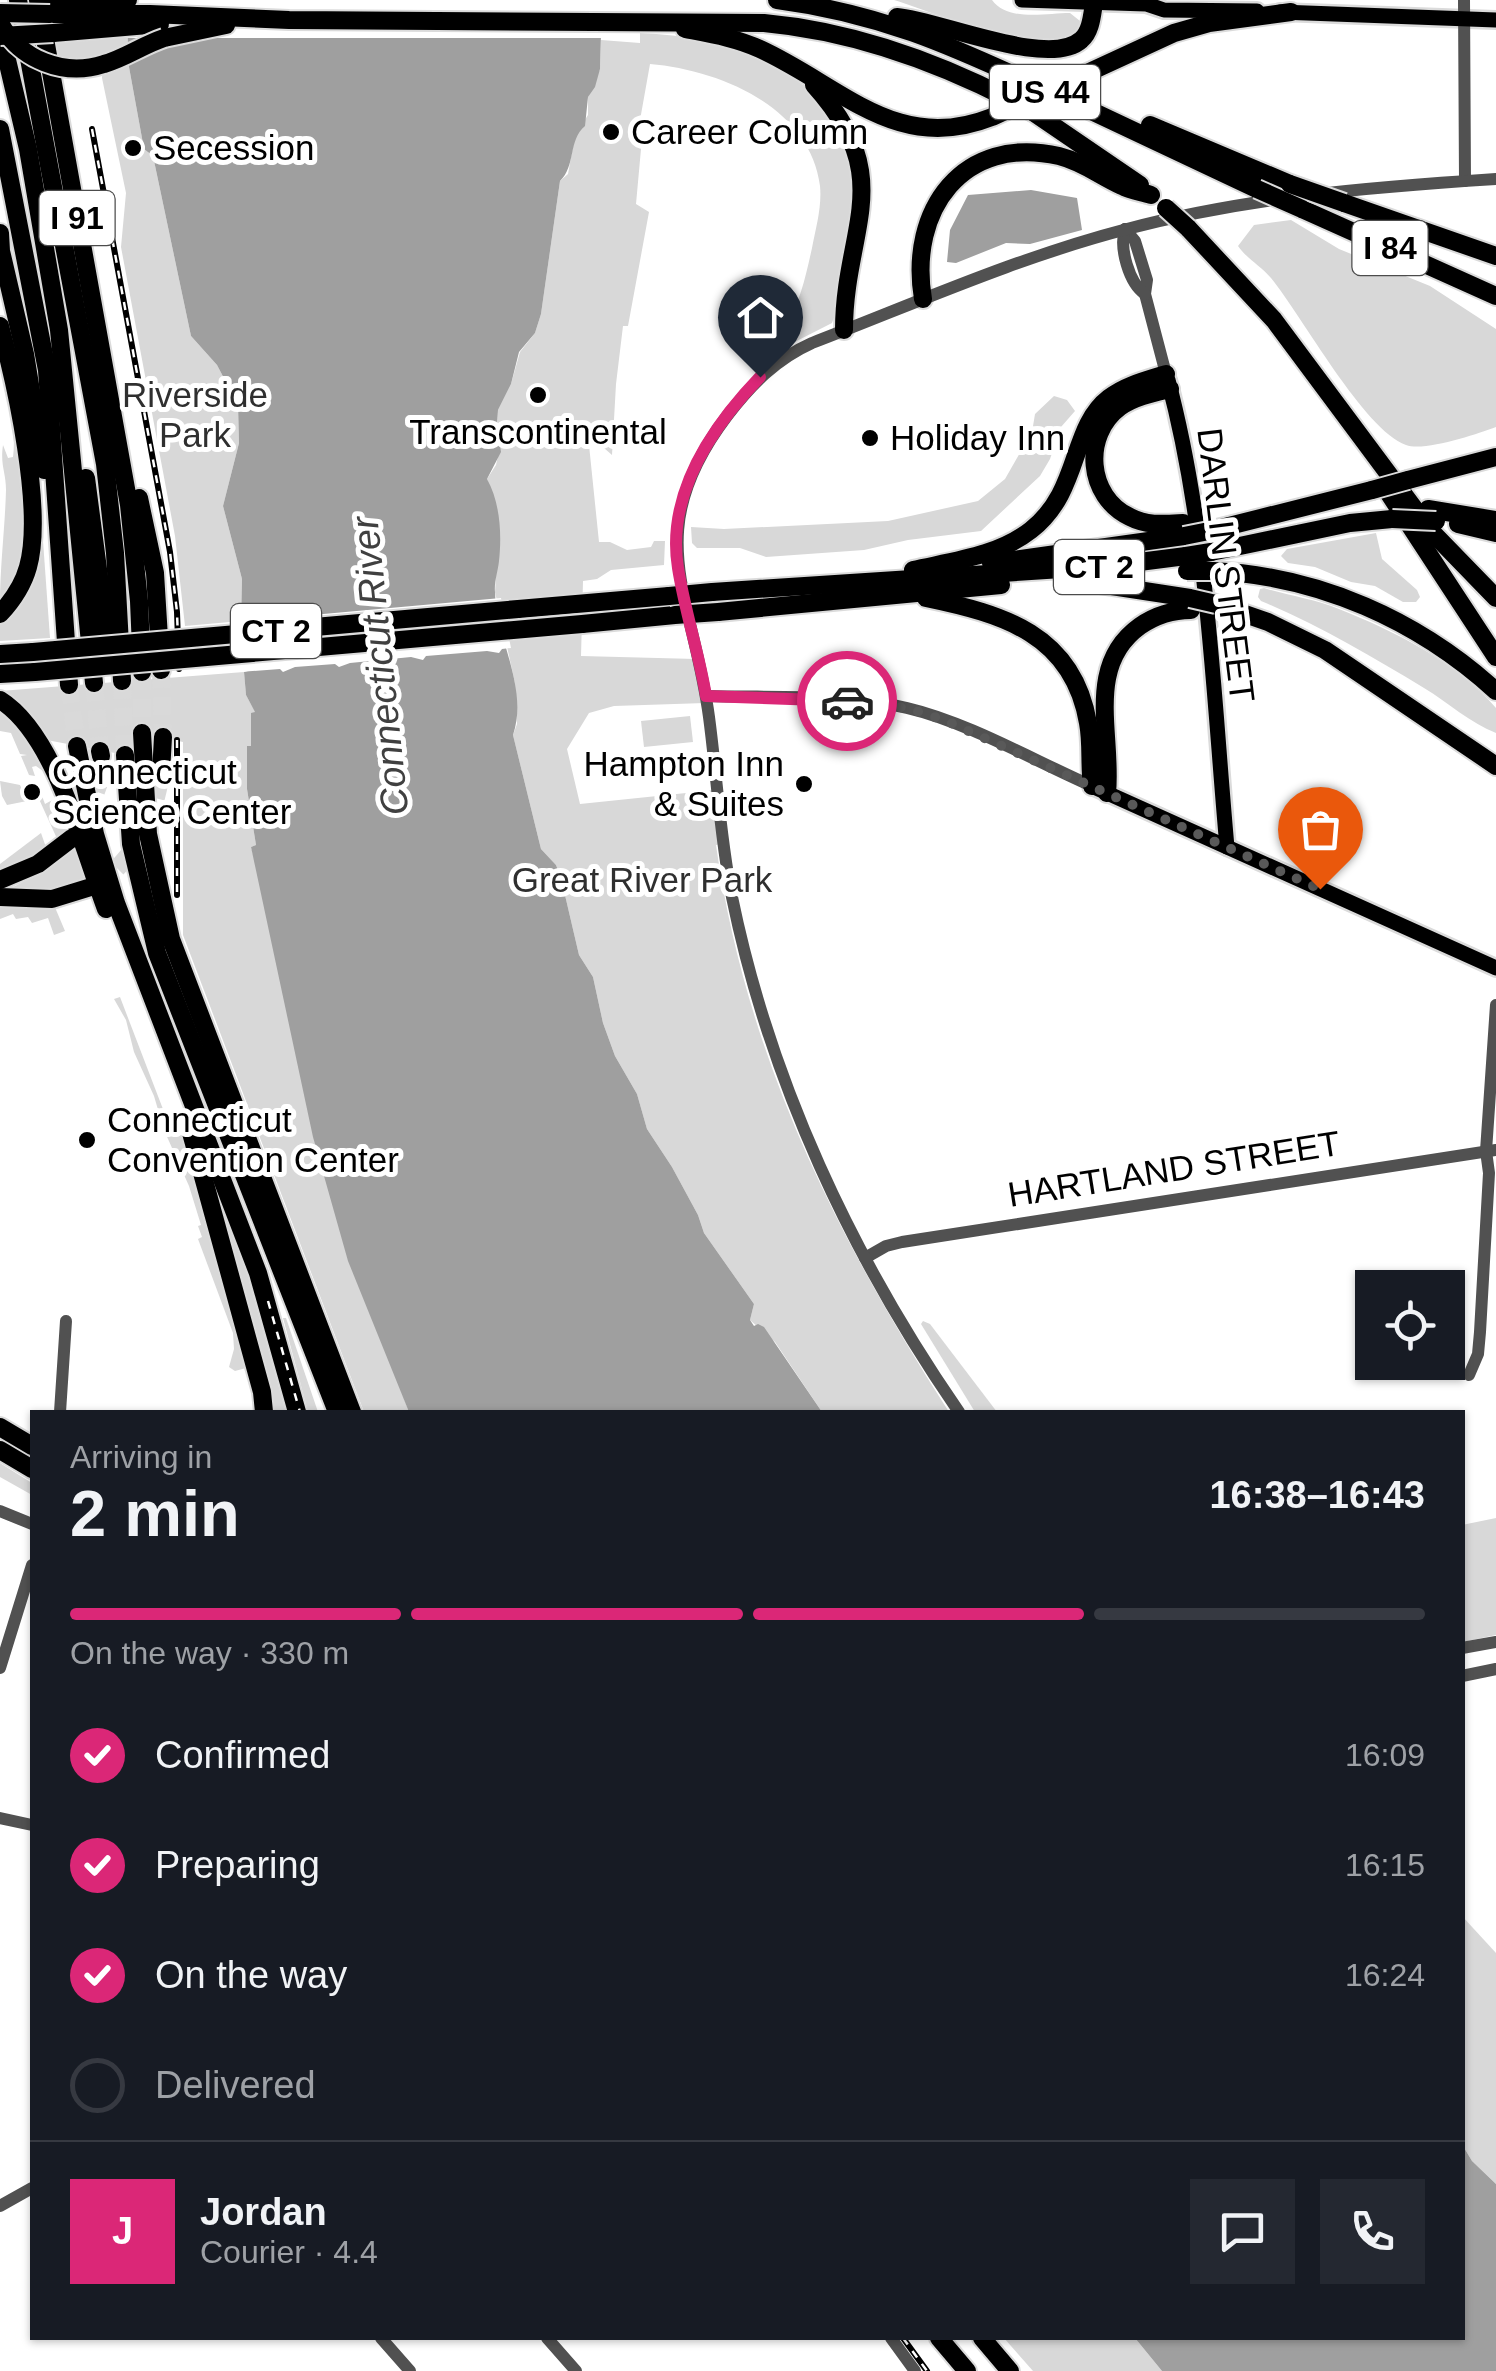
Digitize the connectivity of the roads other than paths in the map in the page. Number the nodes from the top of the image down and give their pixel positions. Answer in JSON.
{"nodes":[{"id":1,"x":128,"y":0,"type":"edge"},
{"id":2,"x":777,"y":0,"type":"edge"},
{"id":3,"x":1022,"y":0,"type":"edge"},
{"id":4,"x":1464,"y":0,"type":"edge"},
{"id":5,"x":0,"y":2,"type":"edge"},
{"id":6,"x":1153,"y":2,"type":"edge"},
{"id":7,"x":1094,"y":3,"type":"junction"},
{"id":8,"x":36,"y":8,"type":"edge"},
{"id":9,"x":1291,"y":12,"type":"junction"},
{"id":10,"x":0,"y":14,"type":"edge"},
{"id":11,"x":98,"y":15,"type":"edge"},
{"id":12,"x":862,"y":16,"type":"junction"},
{"id":13,"x":246,"y":19,"type":"junction"},
{"id":14,"x":1464,"y":20,"type":"junction"},
{"id":15,"x":1496,"y":20,"type":"edge"},
{"id":16,"x":640,"y":21,"type":"junction"},
{"id":17,"x":0,"y":29,"type":"edge"},
{"id":18,"x":804,"y":74,"type":"junction"},
{"id":19,"x":1110,"y":120,"type":"junction"},
{"id":20,"x":0,"y":129,"type":"edge"},
{"id":21,"x":1496,"y":179,"type":"edge"},
{"id":22,"x":1464,"y":181,"type":"junction"},
{"id":23,"x":1159,"y":201,"type":"junction"},
{"id":24,"x":1125,"y":229,"type":"junction"},
{"id":25,"x":0,"y":233,"type":"edge"},
{"id":26,"x":0,"y":250,"type":"edge"},
{"id":27,"x":1496,"y":256,"type":"edge"},
{"id":28,"x":1496,"y":296,"type":"edge"},
{"id":29,"x":923,"y":300,"type":"junction"},
{"id":30,"x":844,"y":330,"type":"junction"},
{"id":31,"x":1,"y":331,"type":"edge"},
{"id":32,"x":1298,"y":350,"type":"junction"},
{"id":33,"x":1168,"y":381,"type":"junction"},
{"id":34,"x":115,"y":427,"type":"junction"},
{"id":35,"x":1496,"y":457,"type":"edge"},
{"id":36,"x":1432,"y":515,"type":"junction"},
{"id":37,"x":1496,"y":520,"type":"edge"},
{"id":38,"x":1183,"y":529,"type":"junction"},
{"id":39,"x":1496,"y":533,"type":"edge"},
{"id":40,"x":1187,"y":563,"type":"junction"},
{"id":41,"x":912,"y":570,"type":"junction"},
{"id":42,"x":1066,"y":579,"type":"junction"},
{"id":43,"x":712,"y":592,"type":"junction"},
{"id":44,"x":906,"y":594,"type":"junction"},
{"id":45,"x":1496,"y":598,"type":"edge"},
{"id":46,"x":1190,"y":604,"type":"junction"},
{"id":47,"x":62,"y":610,"type":"junction"},
{"id":48,"x":0,"y":614,"type":"edge"},
{"id":49,"x":0,"y":654,"type":"edge"},
{"id":50,"x":1496,"y":658,"type":"edge"},
{"id":51,"x":161,"y":670,"type":"tunnel mouth"},
{"id":52,"x":142,"y":672,"type":"tunnel mouth"},
{"id":53,"x":0,"y":674,"type":"edge"},
{"id":54,"x":69,"y":686,"type":"tunnel mouth"},
{"id":55,"x":1496,"y":691,"type":"edge"},
{"id":56,"x":706,"y":696,"type":"junction"},
{"id":57,"x":0,"y":700,"type":"edge"},
{"id":58,"x":142,"y":733,"type":"tunnel mouth"},
{"id":59,"x":163,"y":737,"type":"tunnel mouth"},
{"id":60,"x":77,"y":746,"type":"tunnel mouth"},
{"id":61,"x":111,"y":754,"type":"tunnel mouth"},
{"id":62,"x":1496,"y":766,"type":"edge"},
{"id":63,"x":161,"y":773,"type":"tunnel mouth"},
{"id":64,"x":1100,"y":790,"type":"junction"},
{"id":65,"x":72,"y":838,"type":"dead end"},
{"id":66,"x":1227,"y":847,"type":"junction"},
{"id":67,"x":0,"y":880,"type":"edge"},
{"id":68,"x":91,"y":887,"type":"tunnel mouth"},
{"id":69,"x":0,"y":897,"type":"edge"},
{"id":70,"x":1496,"y":968,"type":"edge"},
{"id":71,"x":149,"y":993,"type":"junction"},
{"id":72,"x":1496,"y":1004,"type":"edge"},
{"id":73,"x":184,"y":1078,"type":"junction"},
{"id":74,"x":1491,"y":1150,"type":"edge"},
{"id":75,"x":865,"y":1258,"type":"junction"},
{"id":76,"x":292,"y":1295,"type":"junction"},
{"id":77,"x":66,"y":1321,"type":"dead end"},
{"id":78,"x":1469,"y":1374,"type":"dead end"},
{"id":79,"x":61,"y":1410,"type":"edge"},
{"id":80,"x":264,"y":1410,"type":"edge"},
{"id":81,"x":296,"y":1410,"type":"edge"},
{"id":82,"x":323,"y":1410,"type":"edge"},
{"id":83,"x":336,"y":1410,"type":"edge"},
{"id":84,"x":351,"y":1410,"type":"edge"},
{"id":85,"x":957,"y":1410,"type":"edge"},
{"id":86,"x":0,"y":1427,"type":"edge"},
{"id":87,"x":30,"y":1445,"type":"edge"},
{"id":88,"x":0,"y":1450,"type":"edge"},
{"id":89,"x":30,"y":1468,"type":"edge"},
{"id":90,"x":0,"y":1511,"type":"edge"},
{"id":91,"x":30,"y":1523,"type":"edge"},
{"id":92,"x":30,"y":1571,"type":"edge"},
{"id":93,"x":1496,"y":1642,"type":"edge"},
{"id":94,"x":1465,"y":1647,"type":"edge"},
{"id":95,"x":0,"y":1668,"type":"edge"},
{"id":96,"x":1496,"y":1669,"type":"edge"},
{"id":97,"x":1465,"y":1675,"type":"edge"},
{"id":98,"x":0,"y":1818,"type":"edge"},
{"id":99,"x":30,"y":1825,"type":"edge"},
{"id":100,"x":30,"y":2189,"type":"edge"},
{"id":101,"x":0,"y":2206,"type":"edge"},
{"id":102,"x":384,"y":2340,"type":"edge"},
{"id":103,"x":549,"y":2340,"type":"edge"},
{"id":104,"x":892,"y":2340,"type":"edge"},
{"id":105,"x":941,"y":2340,"type":"edge"},
{"id":106,"x":984,"y":2340,"type":"edge"},
{"id":107,"x":410,"y":2371,"type":"edge"},
{"id":108,"x":576,"y":2371,"type":"edge"},
{"id":109,"x":915,"y":2371,"type":"edge"},
{"id":110,"x":967,"y":2371,"type":"edge"},
{"id":111,"x":1010,"y":2371,"type":"edge"}],
"edges":[{"from":1,"to":11,"type":"highway"},
{"from":2,"to":12,"type":"highway","number":"I 84"},
{"from":3,"to":7,"type":"main road"},
{"from":4,"to":14,"type":"street"},
{"from":5,"to":8,"type":"highway"},
{"from":6,"to":7,"type":"main road"},
{"from":6,"to":9,"type":"main road"},
{"from":7,"to":12,"type":"highway","number":"US 44"},
{"from":8,"to":10,"type":"highway","bridge":true},
{"from":8,"to":11,"type":"highway"},
{"from":8,"to":11,"type":"highway"},
{"from":8,"to":17,"type":"highway","bridge":true},
{"from":8,"to":17,"type":"highway"},
{"from":8,"to":34,"type":"highway","number":"I 91"},
{"from":9,"to":14,"type":"main road","number":"US 44"},
{"from":9,"to":18,"type":"highway","number":"US 44"},
{"from":11,"to":13,"type":"highway"},
{"from":12,"to":19,"type":"highway","number":"I 84","bridge":true},
{"from":13,"to":16,"type":"highway"},
{"from":13,"to":17,"type":"highway","bridge":true},
{"from":14,"to":15,"type":"main road","number":"US 44"},
{"from":14,"to":22,"type":"street"},
{"from":16,"to":18,"type":"highway","number":"US 44"},
{"from":16,"to":23,"type":"highway","bridge":true},
{"from":18,"to":30,"type":"highway"},
{"from":19,"to":27,"type":"highway","bridge":true},
{"from":19,"to":28,"type":"highway","number":"I 84","bridge":true},
{"from":20,"to":47,"type":"highway","number":"I 91"},
{"from":21,"to":22,"type":"street"},
{"from":22,"to":24,"type":"street"},
{"from":23,"to":29,"type":"highway"},
{"from":23,"to":32,"type":"highway","bridge":true},
{"from":24,"to":29,"type":"street"},
{"from":24,"to":33,"type":"street","name":"DARLIN STREET"},
{"from":25,"to":26,"type":"highway"},
{"from":26,"to":47,"type":"highway"},
{"from":29,"to":30,"type":"street"},
{"from":30,"to":56,"type":"street"},
{"from":31,"to":48,"type":"highway"},
{"from":32,"to":45,"type":"highway"},
{"from":32,"to":50,"type":"highway"},
{"from":33,"to":38,"type":"highway"},
{"from":33,"to":41,"type":"highway"},
{"from":33,"to":66,"type":"main road","name":"DARLIN STREET"},
{"from":34,"to":51,"type":"highway"},
{"from":34,"to":52,"type":"highway","number":"I 91"},
{"from":35,"to":38,"type":"highway","bridge":true},
{"from":36,"to":37,"type":"highway"},
{"from":36,"to":39,"type":"highway"},
{"from":36,"to":40,"type":"highway","number":"CT 2","bridge":true},
{"from":38,"to":41,"type":"highway"},
{"from":40,"to":42,"type":"highway","number":"CT 2"},
{"from":40,"to":43,"type":"highway","number":"CT 2"},
{"from":40,"to":55,"type":"highway","number":"CT 2","bridge":true},
{"from":41,"to":43,"type":"highway"},
{"from":42,"to":44,"type":"highway","number":"CT 2"},
{"from":42,"to":46,"type":"highway"},
{"from":43,"to":49,"type":"highway","number":"CT 2","bridge":true},
{"from":44,"to":53,"type":"highway","number":"CT 2","bridge":true},
{"from":44,"to":64,"type":"highway"},
{"from":46,"to":62,"type":"highway"},
{"from":46,"to":64,"type":"highway"},
{"from":47,"to":54,"type":"highway","number":"I 91"},
{"from":56,"to":64,"type":"street"},
{"from":56,"to":75,"type":"street"},
{"from":57,"to":71,"type":"highway"},
{"from":58,"to":84,"type":"highway"},
{"from":59,"to":63,"type":"highway"},
{"from":60,"to":71,"type":"highway"},
{"from":61,"to":76,"type":"highway"},
{"from":64,"to":66,"type":"main road"},
{"from":65,"to":67,"type":"highway"},
{"from":66,"to":70,"type":"main road"},
{"from":68,"to":69,"type":"highway"},
{"from":71,"to":73,"type":"highway"},
{"from":72,"to":74,"type":"street"},
{"from":73,"to":80,"type":"highway"},
{"from":73,"to":81,"type":"highway"},
{"from":74,"to":75,"type":"street","name":"HARTLAND STREET"},
{"from":74,"to":78,"type":"street"},
{"from":75,"to":85,"type":"street"},
{"from":76,"to":82,"type":"highway"},
{"from":76,"to":83,"type":"highway"},
{"from":77,"to":79,"type":"street"},
{"from":86,"to":87,"type":"highway"},
{"from":88,"to":89,"type":"highway"},
{"from":90,"to":91,"type":"street"},
{"from":92,"to":95,"type":"street"},
{"from":93,"to":94,"type":"street"},
{"from":96,"to":97,"type":"street"},
{"from":98,"to":99,"type":"street"},
{"from":100,"to":101,"type":"street"},
{"from":102,"to":107,"type":"street"},
{"from":103,"to":108,"type":"street"},
{"from":104,"to":109,"type":"street"},
{"from":105,"to":110,"type":"highway"},
{"from":106,"to":111,"type":"highway"}]}
